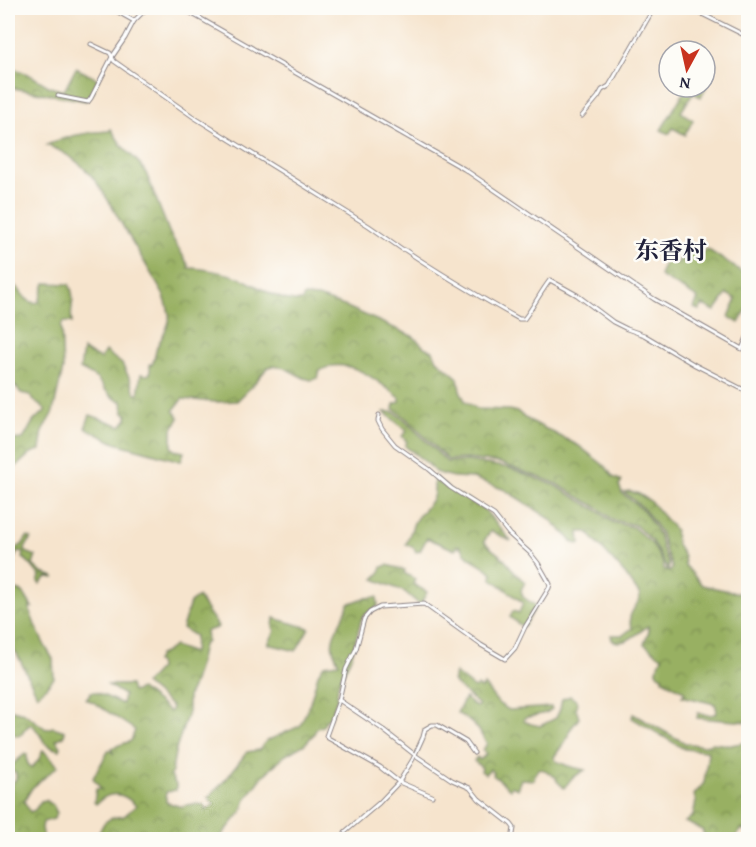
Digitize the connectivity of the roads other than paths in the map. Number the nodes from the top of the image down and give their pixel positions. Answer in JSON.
{"nodes":[{"id":1,"x":111,"y":8,"type":"edge"},
{"id":2,"x":147,"y":8,"type":"edge"},
{"id":3,"x":182,"y":8,"type":"edge"},
{"id":4,"x":654,"y":8,"type":"edge"},
{"id":5,"x":690,"y":8,"type":"edge"},
{"id":6,"x":134,"y":21,"type":"junction"},
{"id":7,"x":748,"y":37,"type":"edge"},
{"id":8,"x":91,"y":44,"type":"dead end"},
{"id":9,"x":112,"y":57,"type":"junction"},
{"id":10,"x":58,"y":96,"type":"dead end"},
{"id":11,"x":582,"y":116,"type":"dead end"},
{"id":12,"x":748,"y":334,"type":"edge"},
{"id":13,"x":748,"y":392,"type":"edge"},
{"id":14,"x":379,"y":415,"type":"dead end"},
{"id":15,"x":339,"y":700,"type":"junction"},
{"id":16,"x":474,"y":753,"type":"dead end"},
{"id":17,"x":415,"y":755,"type":"junction"},
{"id":18,"x":399,"y":782,"type":"junction"},
{"id":19,"x":432,"y":796,"type":"dead end"},
{"id":20,"x":345,"y":832,"type":"dead end"},
{"id":21,"x":512,"y":840,"type":"edge"}],
"edges":[{"from":1,"to":6,"type":"street"},
{"from":2,"to":6,"type":"street"},
{"from":3,"to":12,"type":"street"},
{"from":4,"to":11,"type":"street"},
{"from":5,"to":7,"type":"street"},
{"from":6,"to":9,"type":"street"},
{"from":8,"to":9,"type":"street"},
{"from":9,"to":10,"type":"street"},
{"from":9,"to":13,"type":"street"},
{"from":14,"to":15,"type":"street"},
{"from":15,"to":17,"type":"street"},
{"from":15,"to":18,"type":"street"},
{"from":16,"to":17,"type":"street"},
{"from":17,"to":18,"type":"street"},
{"from":17,"to":21,"type":"street"},
{"from":18,"to":19,"type":"street"},
{"from":18,"to":20,"type":"street"}]}
